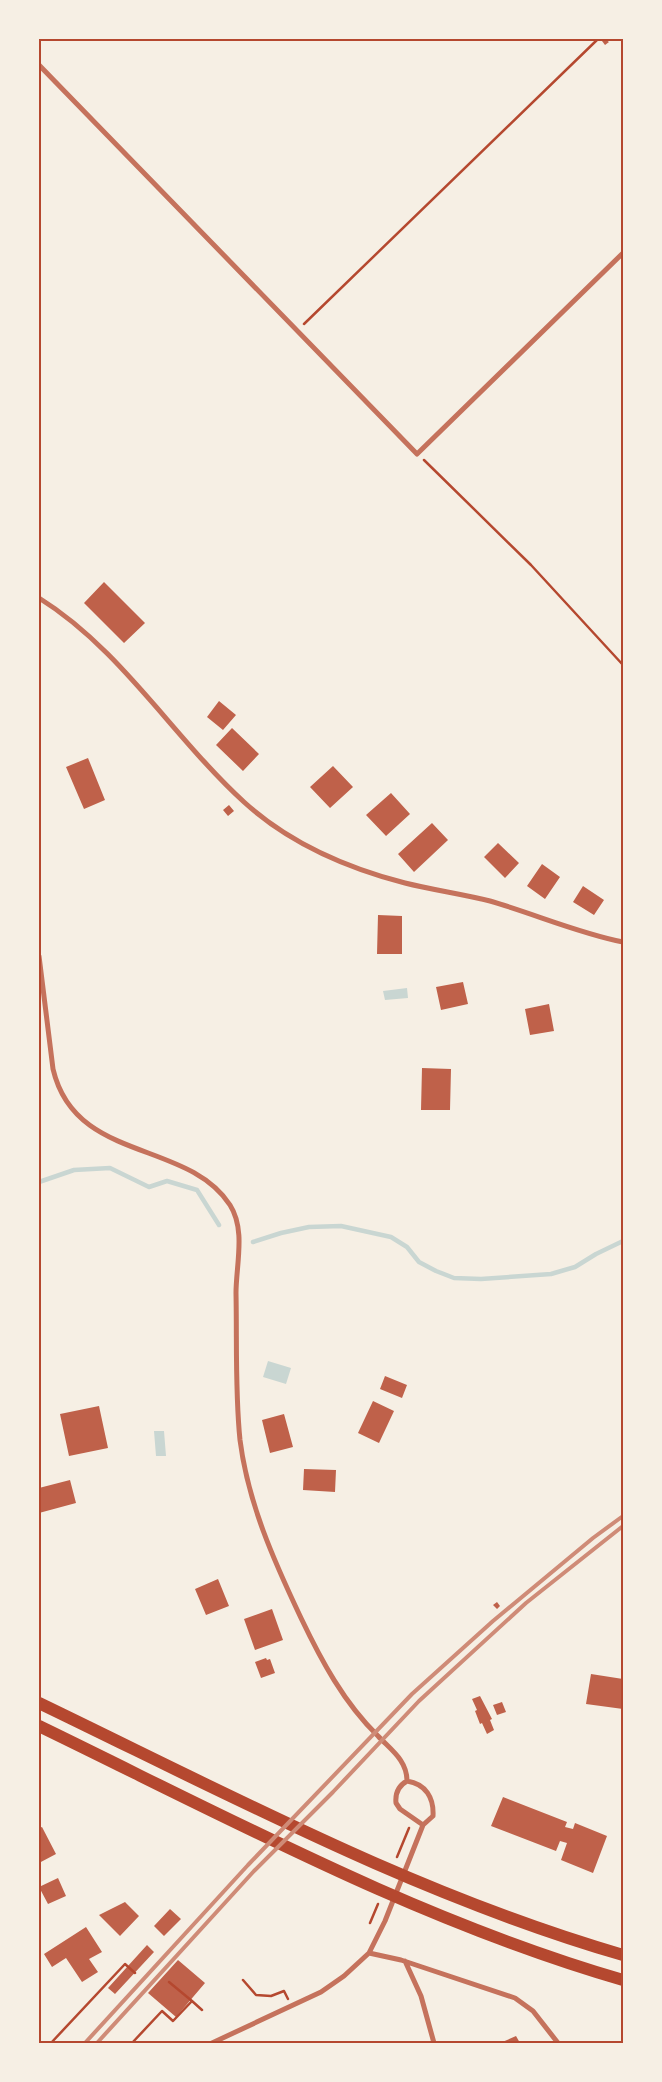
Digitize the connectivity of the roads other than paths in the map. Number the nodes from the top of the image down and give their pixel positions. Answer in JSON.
{"nodes":[{"id":1,"x":39,"y":64,"type":"edge"},
{"id":2,"x":623,"y":253,"type":"edge"},
{"id":3,"x":39,"y":598,"type":"edge"},
{"id":4,"x":623,"y":942,"type":"edge"},
{"id":5,"x":39,"y":956,"type":"edge"},
{"id":6,"x":39,"y":1703,"type":"edge"},
{"id":7,"x":39,"y":1726,"type":"edge"},
{"id":8,"x":407,"y":1781,"type":"junction"},
{"id":9,"x":423,"y":1825,"type":"junction"},
{"id":10,"x":369,"y":1953,"type":"junction"},
{"id":11,"x":623,"y":1955,"type":"edge"},
{"id":12,"x":405,"y":1961,"type":"junction"},
{"id":13,"x":623,"y":1980,"type":"edge"},
{"id":14,"x":212,"y":2043,"type":"edge"},
{"id":15,"x":434,"y":2043,"type":"edge"},
{"id":16,"x":558,"y":2043,"type":"edge"}],
"edges":[{"from":1,"to":2,"type":"street"},
{"from":3,"to":4,"type":"street"},
{"from":5,"to":8,"type":"street"},
{"from":6,"to":11,"type":"highway"},
{"from":7,"to":13,"type":"highway"},
{"from":8,"to":9,"type":"street"},
{"from":8,"to":9,"type":"street"},
{"from":9,"to":10,"type":"street"},
{"from":10,"to":12,"type":"street"},
{"from":10,"to":14,"type":"street"},
{"from":12,"to":15,"type":"street"},
{"from":12,"to":16,"type":"street"}]}
